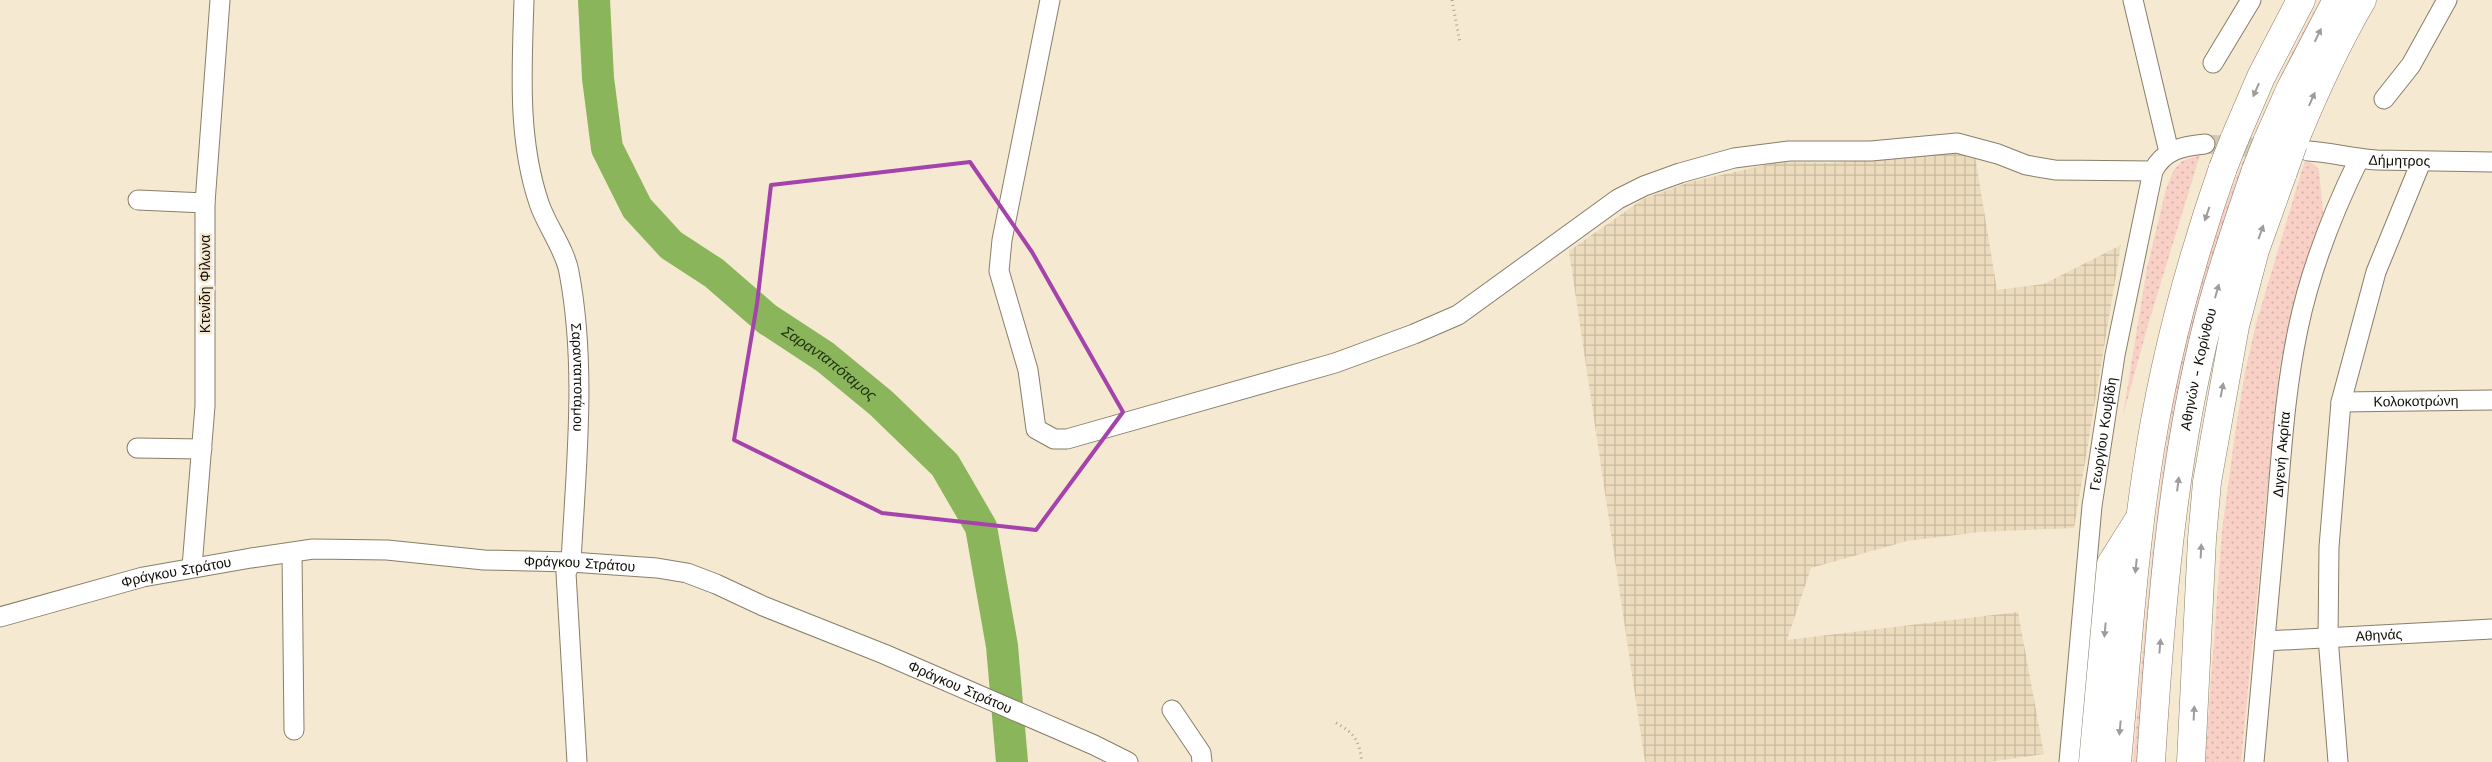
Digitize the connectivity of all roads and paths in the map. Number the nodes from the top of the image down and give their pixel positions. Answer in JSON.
{"nodes":[{"id":1,"x":220,"y":0,"type":"edge"},
{"id":2,"x":524,"y":0,"type":"edge"},
{"id":3,"x":1050,"y":0,"type":"edge"},
{"id":4,"x":1452,"y":0,"type":"edge"},
{"id":5,"x":2133,"y":0,"type":"edge"},
{"id":6,"x":2251,"y":0,"type":"edge"},
{"id":7,"x":2301,"y":0,"type":"edge"},
{"id":8,"x":2336,"y":0,"type":"edge"},
{"id":9,"x":2362,"y":0,"type":"edge"},
{"id":10,"x":2447,"y":0,"type":"edge"},
{"id":11,"x":1460,"y":43,"type":"dead end"},
{"id":12,"x":2213,"y":63,"type":"dead end"},
{"id":13,"x":2384,"y":99,"type":"dead end"},
{"id":14,"x":2205,"y":144,"type":"tunnel mouth"},
{"id":15,"x":2289,"y":146,"type":"junction"},
{"id":16,"x":2169,"y":152,"type":"junction"},
{"id":17,"x":2359,"y":159,"type":"junction"},
{"id":18,"x":2421,"y":162,"type":"junction"},
{"id":19,"x":2492,"y":162,"type":"edge"},
{"id":20,"x":2152,"y":171,"type":"junction"},
{"id":21,"x":138,"y":200,"type":"dead end"},
{"id":22,"x":205,"y":202,"type":"junction"},
{"id":23,"x":2492,"y":400,"type":"edge"},
{"id":24,"x":2341,"y":402,"type":"junction"},
{"id":25,"x":137,"y":448,"type":"dead end"},
{"id":26,"x":202,"y":448,"type":"junction"},
{"id":27,"x":2141,"y":518,"type":"junction"},
{"id":28,"x":292,"y":554,"type":"junction"},
{"id":29,"x":571,"y":562,"type":"junction"},
{"id":30,"x":192,"y":568,"type":"junction"},
{"id":31,"x":0,"y":617,"type":"edge"},
{"id":32,"x":2492,"y":629,"type":"edge"},
{"id":33,"x":2328,"y":637,"type":"junction"},
{"id":34,"x":2265,"y":641,"type":"junction"},
{"id":35,"x":1172,"y":710,"type":"dead end"},
{"id":36,"x":1336,"y":722,"type":"dead end"},
{"id":37,"x":294,"y":730,"type":"dead end"},
{"id":38,"x":577,"y":762,"type":"edge"},
{"id":39,"x":1128,"y":762,"type":"edge"},
{"id":40,"x":1202,"y":762,"type":"edge"},
{"id":41,"x":1362,"y":762,"type":"edge"},
{"id":42,"x":2069,"y":762,"type":"edge"},
{"id":43,"x":2092,"y":762,"type":"edge"},
{"id":44,"x":2117,"y":762,"type":"edge"},
{"id":45,"x":2151,"y":762,"type":"edge"},
{"id":46,"x":2191,"y":762,"type":"edge"},
{"id":47,"x":2254,"y":762,"type":"edge"},
{"id":48,"x":2338,"y":762,"type":"edge"}],
"edges":[{"from":1,"to":22,"type":"street","name":"Κτενίδη Φίλωνα"},
{"from":2,"to":29,"type":"street","name":"Σαρανταποτάμου"},
{"from":3,"to":20,"type":"street"},
{"from":4,"to":11,"type":"path"},
{"from":5,"to":16,"type":"street"},
{"from":6,"to":12,"type":"street"},
{"from":7,"to":27,"type":"highway","one_way":true,"bridge":true},
{"from":15,"to":8,"type":"highway","name":"Αθηνών - Κορίνθου","one_way":true},
{"from":15,"to":9,"type":"highway","one_way":true},
{"from":10,"to":13,"type":"street"},
{"from":14,"to":16,"type":"street"},
{"from":15,"to":17,"type":"street","name":"Δήμητρος"},
{"from":45,"to":15,"type":"highway","name":"Αθηνών - Κορίνθου","one_way":true,"bridge":true},
{"from":46,"to":15,"type":"highway","one_way":true,"bridge":true},
{"from":16,"to":20,"type":"street","name":"Γεωργίου Κουβίδη"},
{"from":17,"to":18,"type":"street","name":"Δήμητρος"},
{"from":17,"to":34,"type":"street","name":"Διγενή Ακρίτα"},
{"from":18,"to":19,"type":"street","name":"Δήμητρος"},
{"from":18,"to":24,"type":"street"},
{"from":20,"to":42,"type":"street","name":"Γεωργίου Κουβίδη"},
{"from":21,"to":22,"type":"street"},
{"from":22,"to":26,"type":"street","name":"Κτενίδη Φίλωνα"},
{"from":23,"to":24,"type":"street","name":"Κολοκοτρώνη"},
{"from":24,"to":33,"type":"street"},
{"from":25,"to":26,"type":"street"},
{"from":26,"to":30,"type":"street","name":"Κτενίδη Φίλωνα"},
{"from":27,"to":43,"type":"highway","one_way":true},
{"from":27,"to":44,"type":"highway","one_way":true},
{"from":28,"to":29,"type":"street","name":"Φράγκου Στράτου"},
{"from":28,"to":30,"type":"street","name":"Φράγκου Στράτου"},
{"from":28,"to":37,"type":"street"},
{"from":29,"to":38,"type":"street","name":"Σαρανταποτάμου"},
{"from":29,"to":39,"type":"street","name":"Φράγκου Στράτου"},
{"from":30,"to":31,"type":"street","name":"Φράγκου Στράτου"},
{"from":32,"to":33,"type":"street","name":"Αθηνάς"},
{"from":33,"to":34,"type":"street","name":"Αθηνάς"},
{"from":33,"to":48,"type":"street"},
{"from":34,"to":47,"type":"street","name":"Διγενή Ακρίτα"},
{"from":35,"to":40,"type":"street"},
{"from":36,"to":41,"type":"path"}]}
